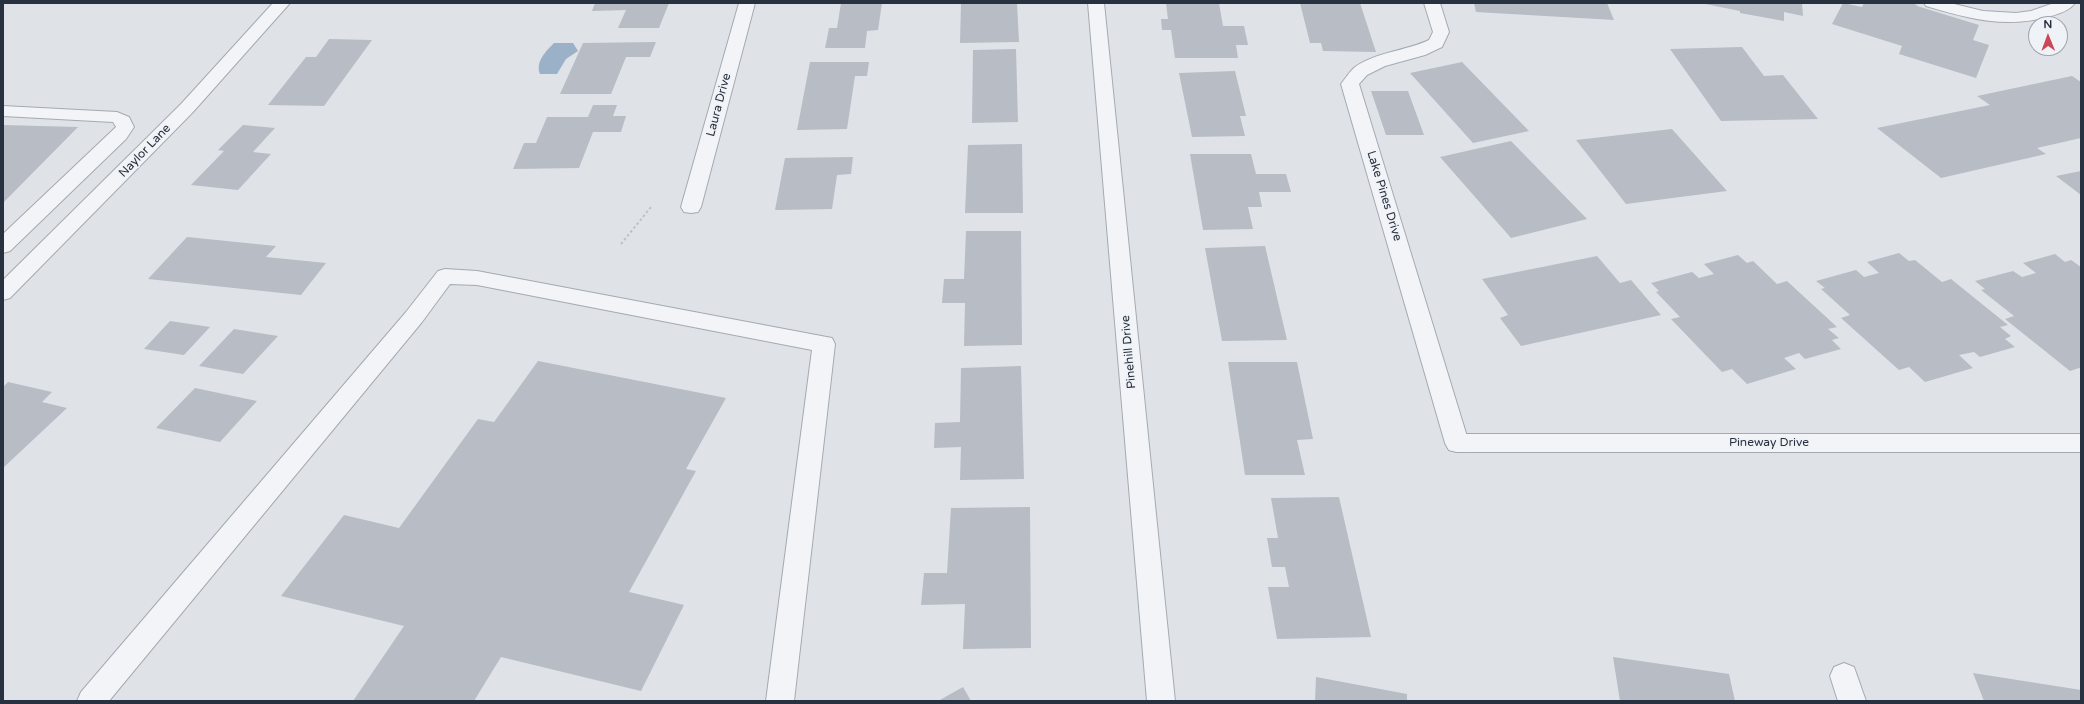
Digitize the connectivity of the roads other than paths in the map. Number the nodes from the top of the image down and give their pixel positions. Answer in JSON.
{"nodes":[{"id":1,"x":282,"y":3,"type":"edge"},
{"id":2,"x":747,"y":3,"type":"edge"},
{"id":3,"x":1096,"y":3,"type":"edge"},
{"id":4,"x":1932,"y":3,"type":"edge"},
{"id":5,"x":2067,"y":3,"type":"edge"},
{"id":6,"x":1435,"y":10,"type":"edge"},
{"id":7,"x":3,"y":111,"type":"edge"},
{"id":8,"x":691,"y":207,"type":"dead end"},
{"id":9,"x":3,"y":246,"type":"edge"},
{"id":10,"x":3,"y":293,"type":"edge"},
{"id":11,"x":1457,"y":443,"type":"joint"},
{"id":12,"x":2081,"y":443,"type":"edge"},
{"id":13,"x":91,"y":701,"type":"edge"},
{"id":14,"x":780,"y":701,"type":"edge"},
{"id":15,"x":1161,"y":701,"type":"edge"}],
"edges":[{"from":1,"to":10,"type":"street","name":"Naylor Lane"},
{"from":2,"to":8,"type":"street","name":"Laura Drive"},
{"from":3,"to":15,"type":"street","name":"Pinehill Drive"},
{"from":4,"to":5,"type":"street"},
{"from":6,"to":11,"type":"street","name":"Lake Pines Drive"},
{"from":7,"to":9,"type":"street"},
{"from":11,"to":12,"type":"street","name":"Pineway Drive"},
{"from":13,"to":14,"type":"street"}]}
